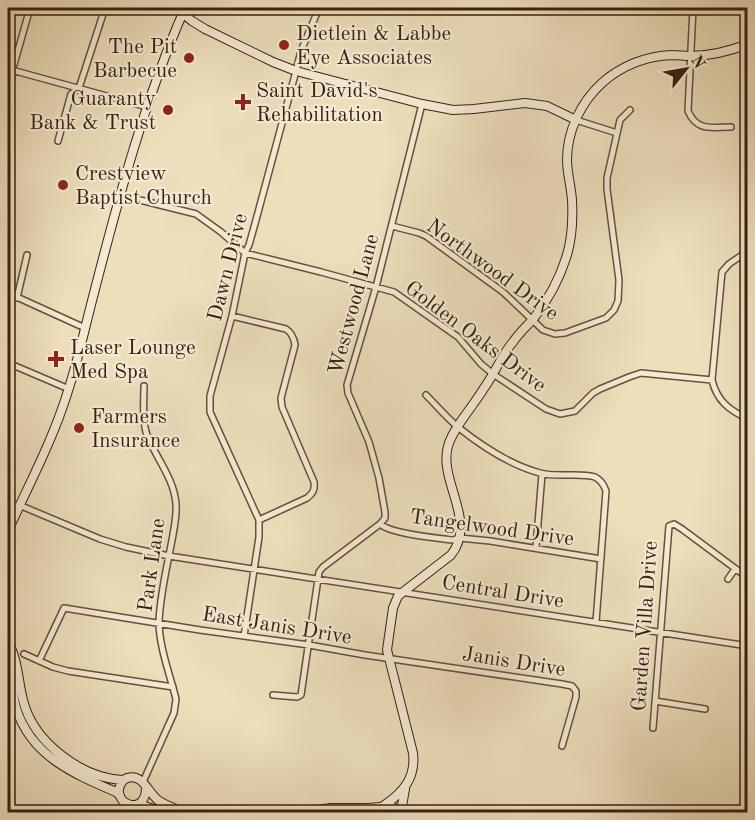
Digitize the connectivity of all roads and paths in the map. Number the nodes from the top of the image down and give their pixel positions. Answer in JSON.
{"nodes":[{"id":1,"x":30,"y":8,"type":"edge"},
{"id":2,"x":105,"y":8,"type":"edge"},
{"id":3,"x":319,"y":8,"type":"edge"},
{"id":4,"x":693,"y":8,"type":"edge"},
{"id":5,"x":181,"y":9,"type":"edge"},
{"id":6,"x":747,"y":44,"type":"edge"},
{"id":7,"x":691,"y":56,"type":"junction"},
{"id":8,"x":9,"y":70,"type":"edge"},
{"id":9,"x":296,"y":71,"type":"junction"},
{"id":10,"x":8,"y":86,"type":"edge"},
{"id":11,"x":79,"y":88,"type":"junction"},
{"id":12,"x":422,"y":104,"type":"junction"},
{"id":13,"x":147,"y":107,"type":"junction"},
{"id":14,"x":630,"y":110,"type":"dead end"},
{"id":15,"x":576,"y":120,"type":"junction"},
{"id":16,"x":731,"y":127,"type":"dead end"},
{"id":17,"x":617,"y":133,"type":"junction"},
{"id":18,"x":58,"y":141,"type":"dead end"},
{"id":19,"x":120,"y":195,"type":"junction"},
{"id":20,"x":392,"y":226,"type":"junction"},
{"id":21,"x":747,"y":251,"type":"edge"},
{"id":22,"x":245,"y":254,"type":"junction"},
{"id":23,"x":27,"y":255,"type":"dead end"},
{"id":24,"x":376,"y":287,"type":"junction"},
{"id":25,"x":8,"y":293,"type":"edge"},
{"id":26,"x":17,"y":298,"type":"junction"},
{"id":27,"x":232,"y":316,"type":"junction"},
{"id":28,"x":532,"y":320,"type":"junction"},
{"id":29,"x":85,"y":328,"type":"junction"},
{"id":30,"x":8,"y":363,"type":"edge"},
{"id":31,"x":493,"y":374,"type":"junction"},
{"id":32,"x":712,"y":380,"type":"junction"},
{"id":33,"x":144,"y":386,"type":"dead end"},
{"id":34,"x":69,"y":389,"type":"junction"},
{"id":35,"x":426,"y":395,"type":"dead end"},
{"id":36,"x":747,"y":419,"type":"edge"},
{"id":37,"x":458,"y":427,"type":"junction"},
{"id":38,"x":542,"y":474,"type":"junction"},
{"id":39,"x":19,"y":505,"type":"junction"},
{"id":40,"x":259,"y":520,"type":"junction"},
{"id":41,"x":380,"y":524,"type":"junction"},
{"id":42,"x":8,"y":531,"type":"edge"},
{"id":43,"x":460,"y":538,"type":"junction"},
{"id":44,"x":536,"y":548,"type":"junction"},
{"id":45,"x":169,"y":556,"type":"junction"},
{"id":46,"x":601,"y":560,"type":"junction"},
{"id":47,"x":254,"y":569,"type":"junction"},
{"id":48,"x":735,"y":569,"type":"junction"},
{"id":49,"x":318,"y":578,"type":"junction"},
{"id":50,"x":747,"y":578,"type":"edge"},
{"id":51,"x":728,"y":579,"type":"dead end"},
{"id":52,"x":404,"y":592,"type":"junction"},
{"id":53,"x":596,"y":622,"type":"junction"},
{"id":54,"x":159,"y":623,"type":"junction"},
{"id":55,"x":659,"y":632,"type":"junction"},
{"id":56,"x":244,"y":636,"type":"junction"},
{"id":57,"x":8,"y":642,"type":"edge"},
{"id":58,"x":309,"y":645,"type":"junction"},
{"id":59,"x":747,"y":646,"type":"edge"},
{"id":60,"x":24,"y":654,"type":"dead end"},
{"id":61,"x":389,"y":659,"type":"junction"},
{"id":62,"x":39,"y":661,"type":"junction"},
{"id":63,"x":8,"y":662,"type":"edge"},
{"id":64,"x":173,"y":687,"type":"junction"},
{"id":65,"x":273,"y":695,"type":"dead end"},
{"id":66,"x":655,"y":701,"type":"junction"},
{"id":67,"x":705,"y":709,"type":"dead end"},
{"id":68,"x":653,"y":728,"type":"dead end"},
{"id":69,"x":562,"y":746,"type":"dead end"},
{"id":70,"x":123,"y":780,"type":"junction"},
{"id":71,"x":145,"y":785,"type":"junction"},
{"id":72,"x":405,"y":788,"type":"junction"},
{"id":73,"x":119,"y":795,"type":"junction"},
{"id":74,"x":134,"y":807,"type":"edge"},
{"id":75,"x":379,"y":809,"type":"edge"},
{"id":76,"x":314,"y":811,"type":"edge"},
{"id":77,"x":162,"y":813,"type":"edge"},
{"id":78,"x":184,"y":813,"type":"edge"},
{"id":79,"x":303,"y":813,"type":"edge"},
{"id":80,"x":400,"y":813,"type":"edge"}],
"edges":[{"from":1,"to":8,"type":"street"},
{"from":2,"to":11,"type":"street"},
{"from":3,"to":9,"type":"street","name":"Dawn Drive"},
{"from":4,"to":7,"type":"street"},
{"from":5,"to":9,"type":"street"},
{"from":5,"to":13,"type":"street"},
{"from":6,"to":7,"type":"street"},
{"from":7,"to":15,"type":"street"},
{"from":7,"to":16,"type":"street"},
{"from":8,"to":10,"type":"street"},
{"from":8,"to":11,"type":"street"},
{"from":9,"to":12,"type":"street"},
{"from":9,"to":22,"type":"street","name":"Dawn Drive"},
{"from":11,"to":13,"type":"street"},
{"from":11,"to":18,"type":"street"},
{"from":12,"to":15,"type":"street"},
{"from":12,"to":20,"type":"street","name":"Westwood Lane"},
{"from":13,"to":19,"type":"street"},
{"from":14,"to":17,"type":"street","name":"Northwood Drive"},
{"from":15,"to":17,"type":"street"},
{"from":15,"to":28,"type":"street"},
{"from":17,"to":28,"type":"street","name":"Northwood Drive"},
{"from":19,"to":22,"type":"street","name":"Golden Oaks Drive"},
{"from":19,"to":29,"type":"street"},
{"from":20,"to":24,"type":"street","name":"Westwood Lane"},
{"from":20,"to":28,"type":"street","name":"Northwood Drive"},
{"from":21,"to":32,"type":"street"},
{"from":22,"to":24,"type":"street","name":"Golden Oaks Drive"},
{"from":22,"to":27,"type":"street","name":"Dawn Drive"},
{"from":23,"to":26,"type":"street"},
{"from":24,"to":31,"type":"street","name":"Golden Oaks Drive"},
{"from":24,"to":41,"type":"street","name":"Westwood Lane"},
{"from":25,"to":26,"type":"street"},
{"from":26,"to":29,"type":"street"},
{"from":27,"to":40,"type":"street","name":"Dawn Drive"},
{"from":27,"to":40,"type":"street"},
{"from":28,"to":31,"type":"street"},
{"from":29,"to":34,"type":"street"},
{"from":30,"to":34,"type":"street"},
{"from":31,"to":32,"type":"street","name":"Golden Oaks Drive"},
{"from":31,"to":37,"type":"street"},
{"from":32,"to":36,"type":"street"},
{"from":33,"to":45,"type":"street","name":"Park Lane"},
{"from":34,"to":39,"type":"street"},
{"from":35,"to":37,"type":"street"},
{"from":37,"to":38,"type":"street"},
{"from":37,"to":43,"type":"street"},
{"from":38,"to":44,"type":"street"},
{"from":38,"to":46,"type":"street"},
{"from":39,"to":42,"type":"street"},
{"from":39,"to":45,"type":"street","name":"Central Drive"},
{"from":40,"to":47,"type":"street","name":"Dawn Drive"},
{"from":41,"to":43,"type":"street","name":"Tangelwood Drive"},
{"from":41,"to":49,"type":"street"},
{"from":43,"to":44,"type":"street","name":"Tangelwood Drive"},
{"from":43,"to":52,"type":"street"},
{"from":44,"to":46,"type":"street","name":"Tangelwood Drive"},
{"from":45,"to":47,"type":"street","name":"Central Drive"},
{"from":45,"to":54,"type":"street","name":"Park Lane"},
{"from":46,"to":53,"type":"street"},
{"from":47,"to":49,"type":"street","name":"Central Drive"},
{"from":47,"to":56,"type":"street","name":"Dawn Drive"},
{"from":48,"to":50,"type":"street"},
{"from":48,"to":51,"type":"street"},
{"from":48,"to":55,"type":"street","name":"Garden Villa Drive"},
{"from":49,"to":52,"type":"street","name":"Central Drive"},
{"from":49,"to":58,"type":"street"},
{"from":52,"to":53,"type":"street","name":"Central Drive"},
{"from":52,"to":61,"type":"street"},
{"from":53,"to":55,"type":"street","name":"Central Drive"},
{"from":54,"to":56,"type":"street","name":"East Janis Drive"},
{"from":54,"to":62,"type":"street","name":"East Janis Drive"},
{"from":54,"to":64,"type":"street","name":"Park Lane"},
{"from":55,"to":59,"type":"street","name":"Central Drive"},
{"from":55,"to":66,"type":"street","name":"Garden Villa Drive"},
{"from":56,"to":58,"type":"street","name":"East Janis Drive"},
{"from":57,"to":70,"type":"street"},
{"from":58,"to":61,"type":"street","name":"East Janis Drive"},
{"from":58,"to":65,"type":"street"},
{"from":60,"to":62,"type":"street"},
{"from":61,"to":69,"type":"street","name":"Janis Drive"},
{"from":61,"to":72,"type":"street"},
{"from":62,"to":64,"type":"street"},
{"from":63,"to":73,"type":"street"},
{"from":64,"to":71,"type":"street","name":"Park Lane"},
{"from":66,"to":67,"type":"street"},
{"from":66,"to":68,"type":"street","name":"Garden Villa Drive"},
{"from":70,"to":71,"type":"street"},
{"from":70,"to":73,"type":"street"},
{"from":71,"to":74,"type":"street"},
{"from":71,"to":78,"type":"street"},
{"from":72,"to":75,"type":"street"},
{"from":72,"to":80,"type":"street"},
{"from":73,"to":74,"type":"street"},
{"from":74,"to":77,"type":"street"},
{"from":75,"to":76,"type":"street"},
{"from":75,"to":80,"type":"street"},
{"from":76,"to":79,"type":"street"}]}
